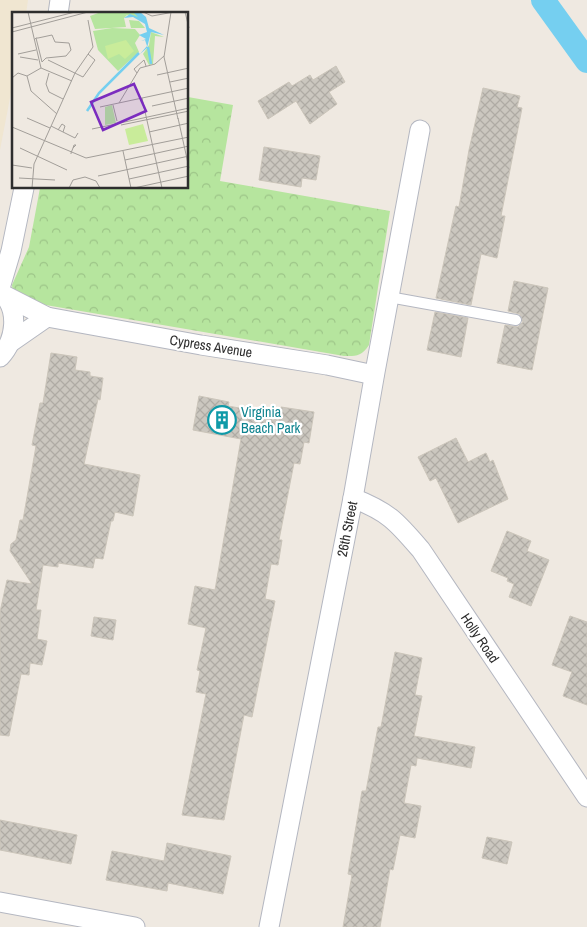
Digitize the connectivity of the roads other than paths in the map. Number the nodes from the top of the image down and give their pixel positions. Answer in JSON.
{"nodes":[{"id":1,"x":420,"y":130,"type":"dead end"},
{"id":2,"x":24,"y":189,"type":"edge"},
{"id":3,"x":15,"y":232,"type":"junction"},
{"id":4,"x":0,"y":260,"type":"edge"},
{"id":5,"x":1,"y":292,"type":"edge"},
{"id":6,"x":389,"y":297,"type":"junction"},
{"id":7,"x":47,"y":317,"type":"junction"},
{"id":8,"x":516,"y":320,"type":"dead end"},
{"id":9,"x":5,"y":349,"type":"edge"},
{"id":10,"x":374,"y":375,"type":"junction"},
{"id":11,"x":354,"y":498,"type":"junction"},
{"id":12,"x":583,"y":777,"type":"edge"},
{"id":13,"x":587,"y":797,"type":"edge"},
{"id":14,"x":0,"y":902,"type":"edge"},
{"id":15,"x":135,"y":927,"type":"edge"},
{"id":16,"x":269,"y":927,"type":"edge"}],
"edges":[{"from":1,"to":6,"type":"street","name":"26th Street"},
{"from":2,"to":3,"type":"street"},
{"from":3,"to":4,"type":"street"},
{"from":3,"to":5,"type":"street"},
{"from":5,"to":7,"type":"street","name":"Cypress Avenue"},
{"from":5,"to":9,"type":"street"},
{"from":6,"to":8,"type":"lane"},
{"from":6,"to":10,"type":"street","name":"26th Street"},
{"from":7,"to":9,"type":"street"},
{"from":7,"to":10,"type":"street","name":"Cypress Avenue"},
{"from":10,"to":11,"type":"street","name":"26th Street"},
{"from":11,"to":12,"type":"street","name":"Holly Road"},
{"from":11,"to":16,"type":"street","name":"26th Street"},
{"from":12,"to":13,"type":"street","name":"Holly Road"},
{"from":14,"to":15,"type":"street"}]}
